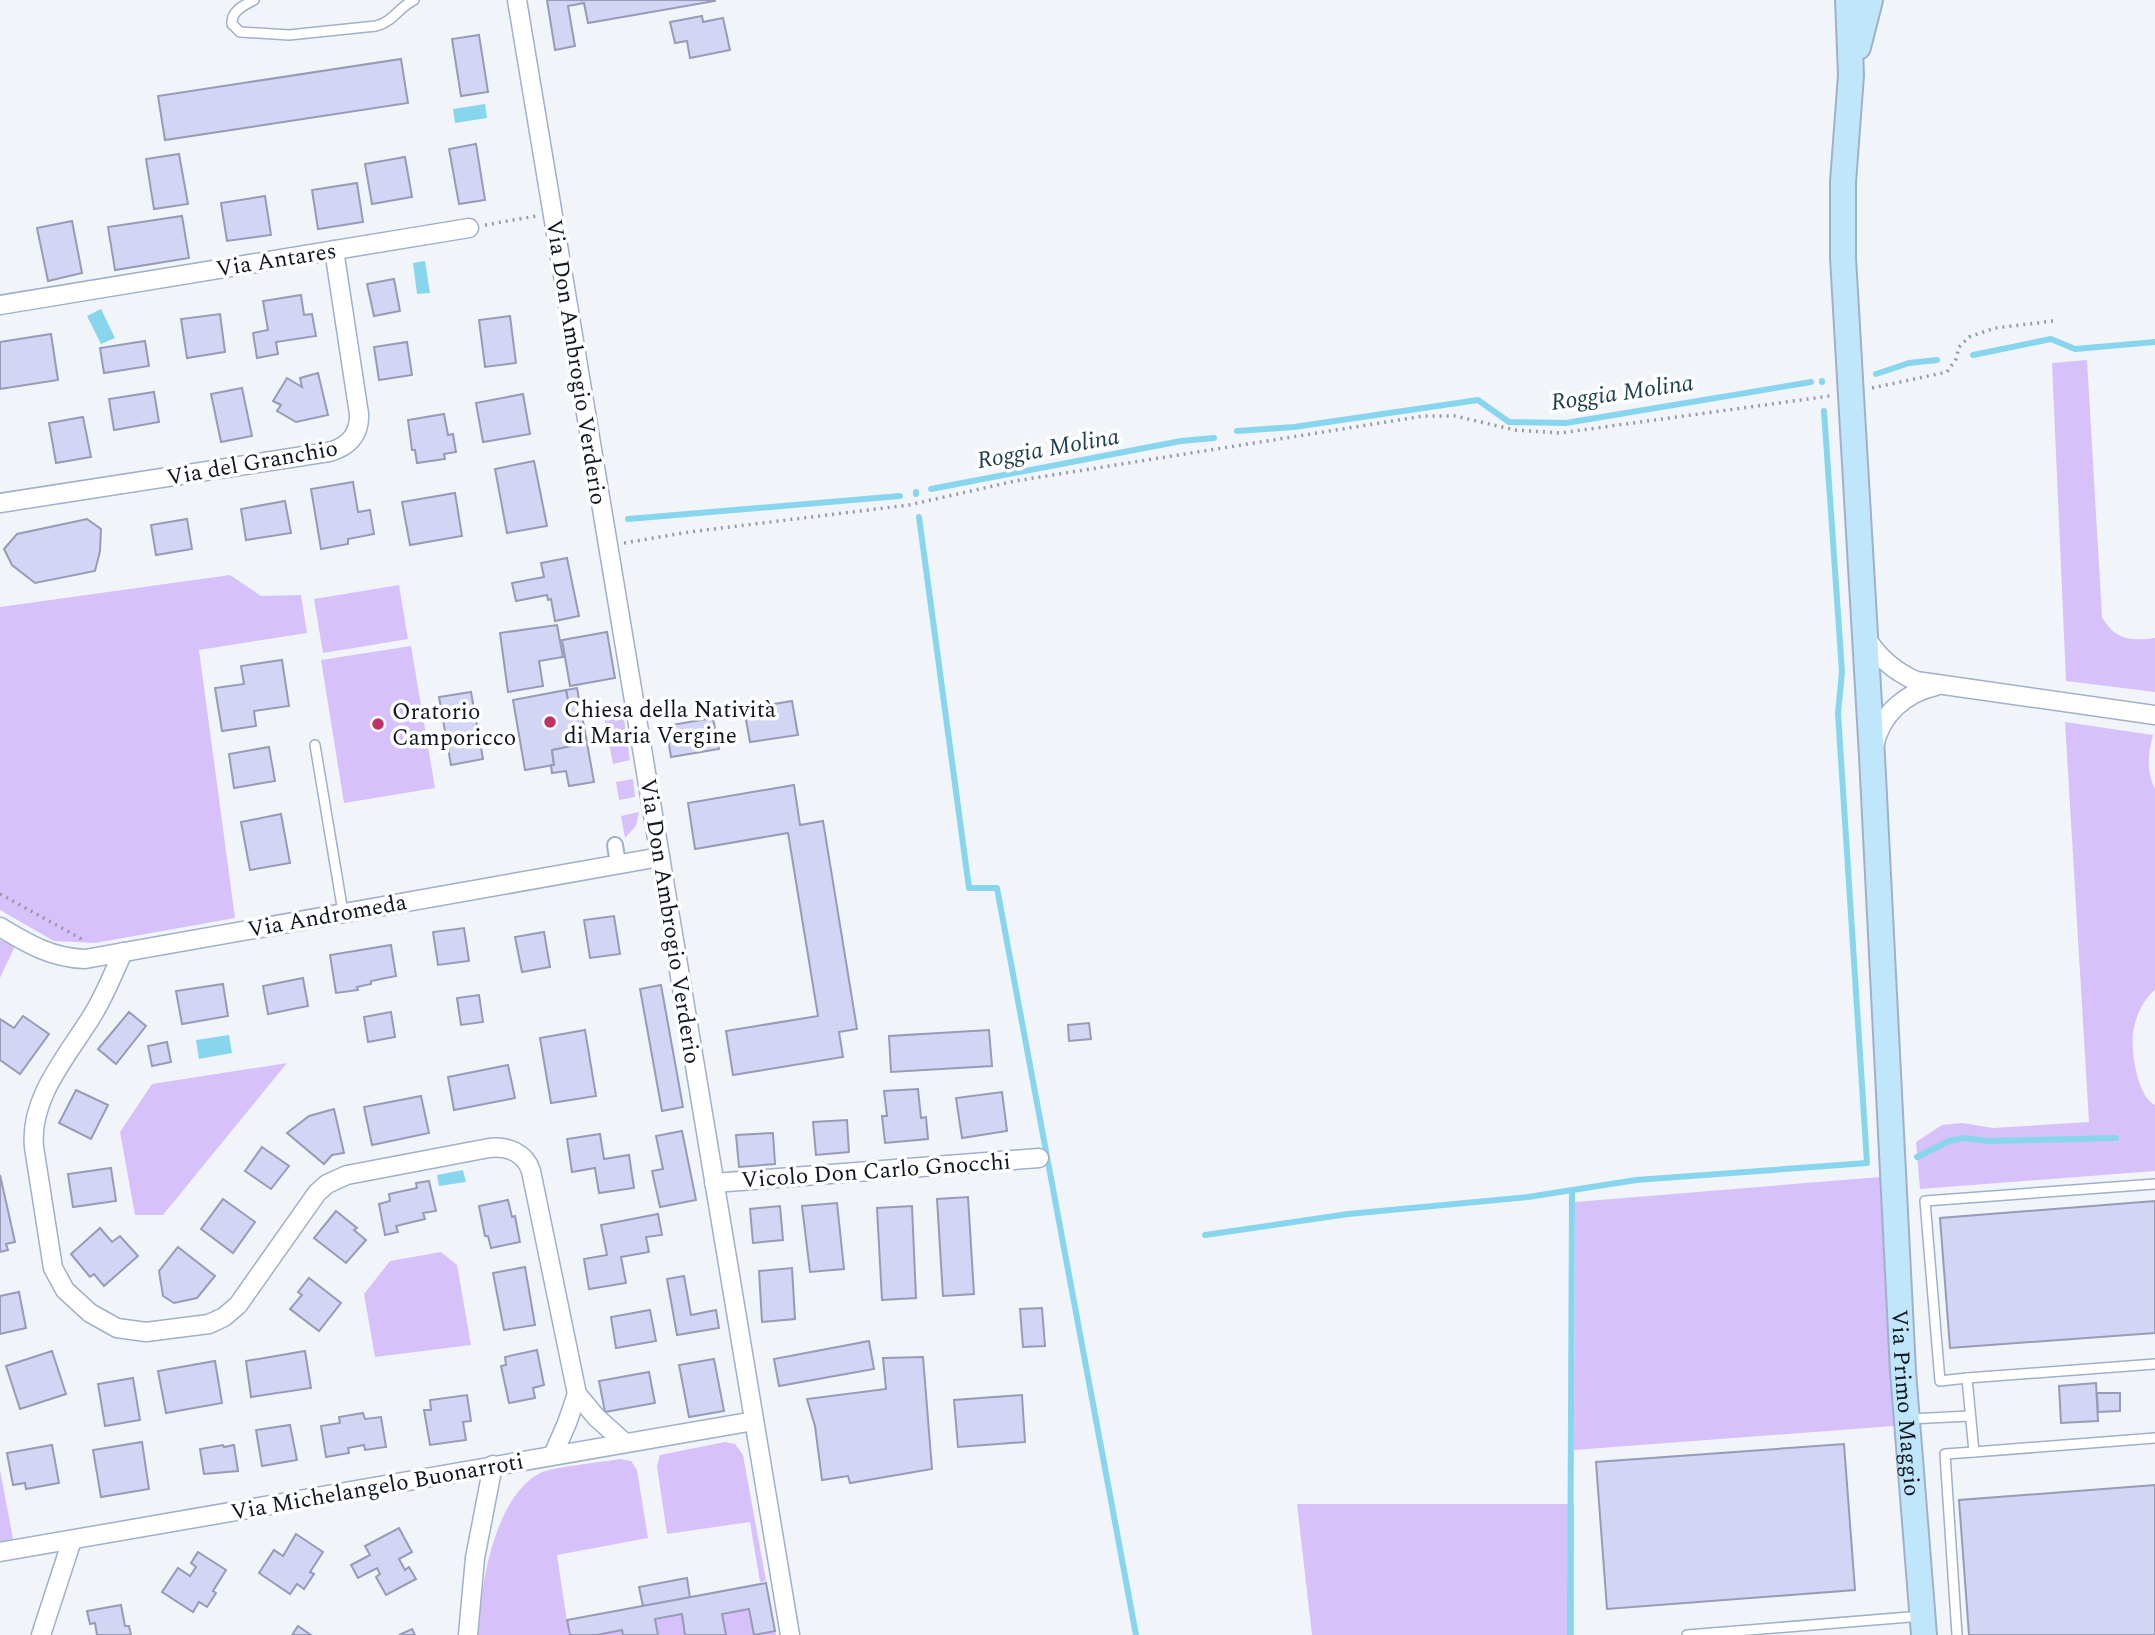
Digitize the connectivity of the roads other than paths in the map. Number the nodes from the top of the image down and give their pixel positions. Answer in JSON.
{"nodes":[{"id":1,"x":254,"y":0,"type":"edge"},
{"id":2,"x":414,"y":0,"type":"edge"},
{"id":3,"x":517,"y":0,"type":"edge"},
{"id":4,"x":1848,"y":0,"type":"edge"},
{"id":5,"x":1870,"y":0,"type":"edge"},
{"id":6,"x":1851,"y":75,"type":"junction"},
{"id":7,"x":469,"y":228,"type":"road end"},
{"id":8,"x":334,"y":250,"type":"junction"},
{"id":9,"x":0,"y":304,"type":"edge"},
{"id":10,"x":0,"y":503,"type":"edge"},
{"id":11,"x":1866,"y":638,"type":"junction"},
{"id":12,"x":1938,"y":685,"type":"junction"},
{"id":13,"x":2155,"y":715,"type":"edge"},
{"id":14,"x":315,"y":745,"type":"dead end"},
{"id":15,"x":1872,"y":756,"type":"junction"},
{"id":16,"x":615,"y":845,"type":"dead end"},
{"id":17,"x":660,"y":857,"type":"junction"},
{"id":18,"x":618,"y":864,"type":"junction"},
{"id":19,"x":344,"y":912,"type":"junction"},
{"id":20,"x":0,"y":927,"type":"edge"},
{"id":21,"x":123,"y":952,"type":"junction"},
{"id":22,"x":1039,"y":1158,"type":"dead end"},
{"id":23,"x":714,"y":1183,"type":"junction"},
{"id":24,"x":2155,"y":1184,"type":"edge"},
{"id":25,"x":2155,"y":1364,"type":"edge"},
{"id":26,"x":1967,"y":1378,"type":"junction"},
{"id":27,"x":577,"y":1394,"type":"junction"},
{"id":28,"x":1970,"y":1416,"type":"junction"},
{"id":29,"x":1906,"y":1420,"type":"junction"},
{"id":30,"x":754,"y":1421,"type":"junction"},
{"id":31,"x":2155,"y":1438,"type":"edge"},
{"id":32,"x":625,"y":1443,"type":"junction"},
{"id":33,"x":1974,"y":1452,"type":"junction"},
{"id":34,"x":553,"y":1455,"type":"junction"},
{"id":35,"x":493,"y":1465,"type":"junction"},
{"id":36,"x":72,"y":1540,"type":"junction"},
{"id":37,"x":0,"y":1552,"type":"edge"},
{"id":38,"x":1923,"y":1625,"type":"edge"},
{"id":39,"x":1777,"y":1631,"type":"edge"},
{"id":40,"x":41,"y":1635,"type":"edge"},
{"id":41,"x":468,"y":1635,"type":"edge"},
{"id":42,"x":790,"y":1635,"type":"edge"},
{"id":43,"x":1687,"y":1635,"type":"edge"},
{"id":44,"x":1957,"y":1635,"type":"edge"}],
"edges":[{"from":1,"to":2,"type":"lane"},
{"from":3,"to":17,"type":"street","name":"Via Don Ambrogio Verderio"},
{"from":4,"to":6,"type":"main road"},
{"from":5,"to":6,"type":"main road"},
{"from":6,"to":11,"type":"main road","name":"Via Primo Maggio"},
{"from":7,"to":8,"type":"street","name":"Via Antares"},
{"from":8,"to":9,"type":"street","name":"Via Antares"},
{"from":8,"to":10,"type":"street","name":"Via del Granchio"},
{"from":11,"to":12,"type":"street"},
{"from":11,"to":15,"type":"main road","name":"Via Primo Maggio"},
{"from":12,"to":13,"type":"street"},
{"from":12,"to":15,"type":"street"},
{"from":14,"to":19,"type":"lane"},
{"from":15,"to":29,"type":"main road","name":"Via Primo Maggio"},
{"from":16,"to":18,"type":"street"},
{"from":17,"to":18,"type":"street","name":"Via Andromeda"},
{"from":17,"to":23,"type":"street","name":"Via Don Ambrogio Verderio"},
{"from":18,"to":19,"type":"street","name":"Via Andromeda"},
{"from":19,"to":21,"type":"street","name":"Via Andromeda"},
{"from":20,"to":21,"type":"street","name":"Via Andromeda"},
{"from":21,"to":27,"type":"street"},
{"from":22,"to":23,"type":"street","name":"Vicolo Don Carlo Gnocchi"},
{"from":23,"to":30,"type":"street","name":"Via Don Ambrogio Verderio"},
{"from":24,"to":26,"type":"lane"},
{"from":25,"to":26,"type":"lane"},
{"from":26,"to":28,"type":"lane"},
{"from":27,"to":32,"type":"street"},
{"from":27,"to":34,"type":"street"},
{"from":28,"to":29,"type":"lane"},
{"from":28,"to":33,"type":"lane"},
{"from":29,"to":38,"type":"main road","name":"Via Primo Maggio"},
{"from":30,"to":32,"type":"street","name":"Via Michelangelo Buonarroti"},
{"from":30,"to":42,"type":"street","name":"Via Don Ambrogio Verderio"},
{"from":31,"to":33,"type":"lane"},
{"from":32,"to":34,"type":"street","name":"Via Michelangelo Buonarroti"},
{"from":33,"to":44,"type":"lane"},
{"from":34,"to":35,"type":"street","name":"Via Michelangelo Buonarroti"},
{"from":35,"to":36,"type":"street","name":"Via Michelangelo Buonarroti"},
{"from":35,"to":41,"type":"street"},
{"from":36,"to":37,"type":"street","name":"Via Michelangelo Buonarroti"},
{"from":36,"to":40,"type":"street"},
{"from":38,"to":39,"type":"lane"},
{"from":39,"to":43,"type":"lane"}]}
